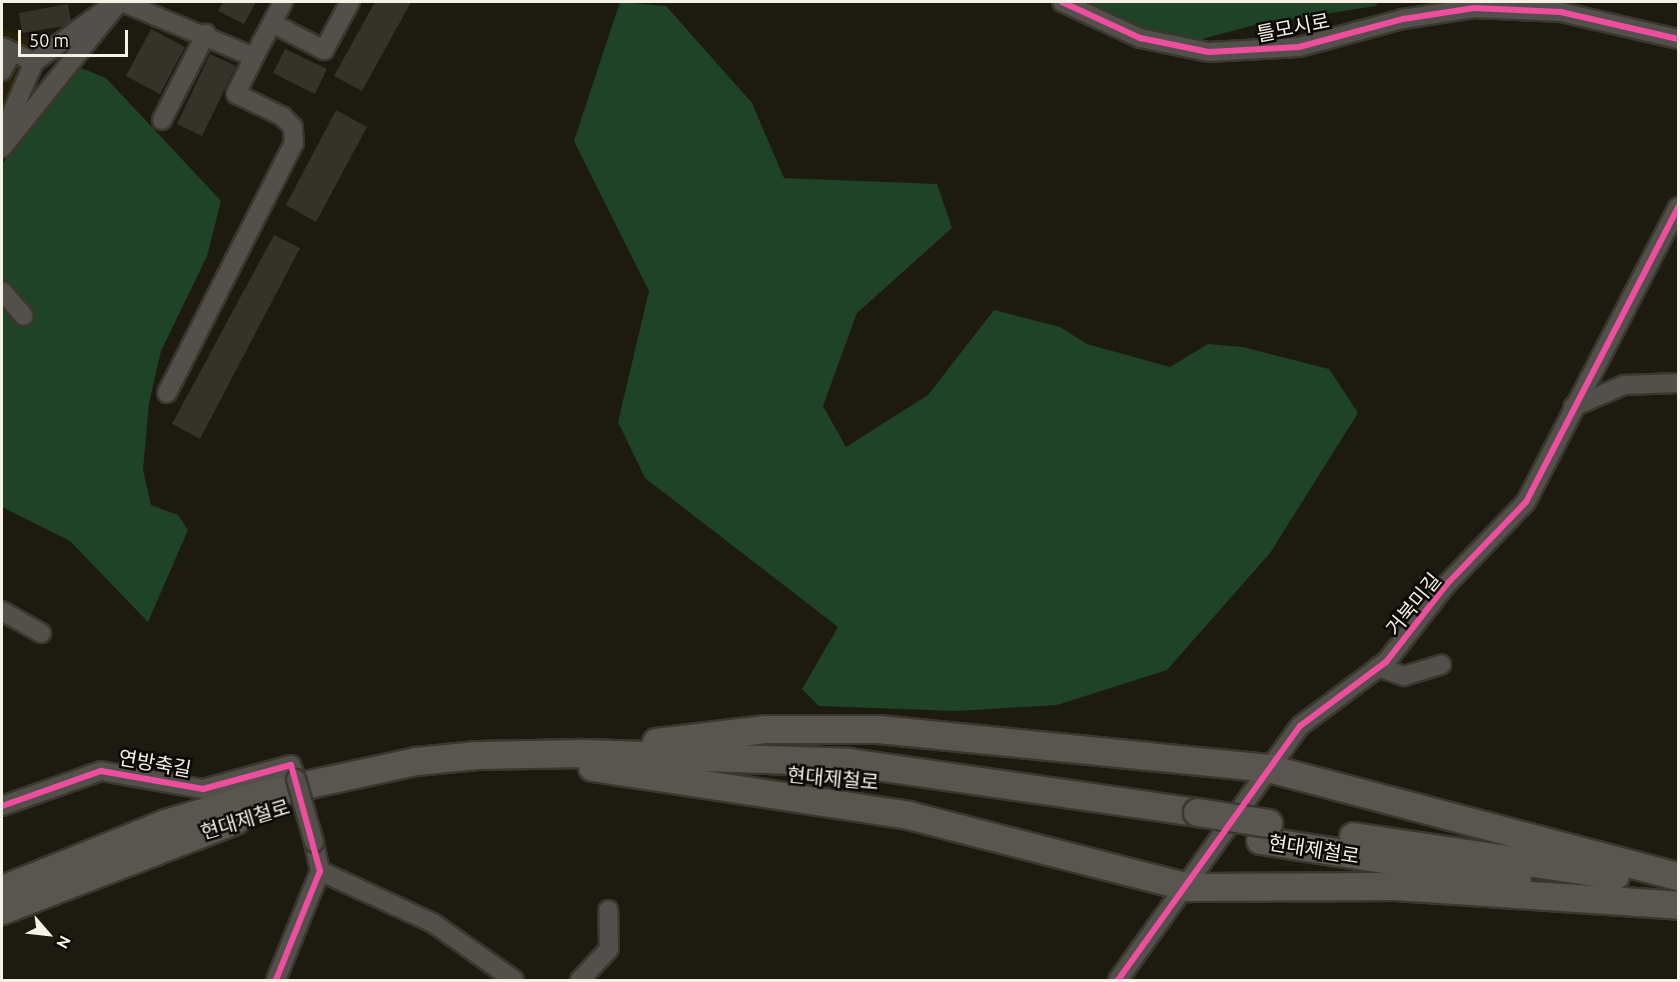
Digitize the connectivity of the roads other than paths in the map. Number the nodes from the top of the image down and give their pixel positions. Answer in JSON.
{"nodes":[{"id":1,"x":120,"y":2,"type":"edge"},
{"id":2,"x":283,"y":2,"type":"edge"},
{"id":3,"x":350,"y":2,"type":"edge"},
{"id":4,"x":1062,"y":2,"type":"edge"},
{"id":5,"x":1405,"y":10,"type":"edge"},
{"id":6,"x":272,"y":23,"type":"junction"},
{"id":7,"x":206,"y":34,"type":"junction"},
{"id":8,"x":1678,"y":39,"type":"edge"},
{"id":9,"x":7,"y":50,"type":"edge"},
{"id":10,"x":254,"y":57,"type":"junction"},
{"id":11,"x":34,"y":62,"type":"junction"},
{"id":12,"x":2,"y":71,"type":"edge"},
{"id":13,"x":162,"y":120,"type":"dead end"},
{"id":14,"x":2,"y":136,"type":"edge"},
{"id":15,"x":2,"y":148,"type":"edge"},
{"id":16,"x":1678,"y":207,"type":"edge"},
{"id":17,"x":2,"y":291,"type":"edge"},
{"id":18,"x":24,"y":316,"type":"dead end"},
{"id":19,"x":1678,"y":383,"type":"edge"},
{"id":20,"x":167,"y":393,"type":"dead end"},
{"id":21,"x":1573,"y":407,"type":"junction"},
{"id":22,"x":2,"y":611,"type":"edge"},
{"id":23,"x":41,"y":633,"type":"dead end"},
{"id":24,"x":1441,"y":665,"type":"dead end"},
{"id":25,"x":1378,"y":667,"type":"junction"},
{"id":26,"x":581,"y":759,"type":"junction"},
{"id":27,"x":1268,"y":768,"type":"junction"},
{"id":28,"x":2,"y":806,"type":"edge"},
{"id":29,"x":1264,"y":832,"type":"junction"},
{"id":30,"x":320,"y":871,"type":"junction"},
{"id":31,"x":1678,"y":876,"type":"edge"},
{"id":32,"x":1678,"y":884,"type":"edge"},
{"id":33,"x":1189,"y":886,"type":"junction"},
{"id":34,"x":2,"y":889,"type":"edge"},
{"id":35,"x":1678,"y":905,"type":"edge"},
{"id":36,"x":2,"y":910,"type":"edge"},
{"id":37,"x":608,"y":910,"type":"dead end"},
{"id":38,"x":276,"y":981,"type":"edge"},
{"id":39,"x":514,"y":981,"type":"edge"},
{"id":40,"x":579,"y":981,"type":"edge"},
{"id":41,"x":1118,"y":981,"type":"edge"}],
"edges":[{"from":1,"to":7,"type":"street"},
{"from":1,"to":11,"type":"street"},
{"from":1,"to":15,"type":"street"},
{"from":2,"to":6,"type":"street"},
{"from":3,"to":6,"type":"street"},
{"from":4,"to":5,"type":"street","name":"틀모시로"},
{"from":5,"to":8,"type":"street","name":"틀모시로"},
{"from":6,"to":10,"type":"street"},
{"from":7,"to":10,"type":"street"},
{"from":7,"to":13,"type":"street"},
{"from":9,"to":11,"type":"street"},
{"from":9,"to":12,"type":"street"},
{"from":10,"to":20,"type":"street"},
{"from":11,"to":14,"type":"street"},
{"from":16,"to":21,"type":"street","name":"거북미길"},
{"from":17,"to":18,"type":"street"},
{"from":19,"to":21,"type":"street"},
{"from":21,"to":25,"type":"street","name":"거북미길"},
{"from":22,"to":23,"type":"street"},
{"from":24,"to":25,"type":"street"},
{"from":25,"to":27,"type":"street","name":"거북미길"},
{"from":26,"to":27,"type":"highway"},
{"from":26,"to":29,"type":"highway","name":"현대제철로","bridge":true},
{"from":26,"to":33,"type":"highway"},
{"from":26,"to":34,"type":"highway","name":"현대제철로"},
{"from":26,"to":36,"type":"highway","name":"현대제철로"},
{"from":27,"to":31,"type":"highway"},
{"from":27,"to":33,"type":"street","name":"거북미길"},
{"from":28,"to":30,"type":"street","name":"연방축길","bridge":true},
{"from":29,"to":32,"type":"highway","name":"현대제철로"},
{"from":29,"to":35,"type":"highway","name":"현대제철로"},
{"from":30,"to":38,"type":"street"},
{"from":30,"to":39,"type":"street"},
{"from":33,"to":35,"type":"highway"},
{"from":33,"to":41,"type":"street","name":"거북미길"},
{"from":37,"to":40,"type":"street"}]}
